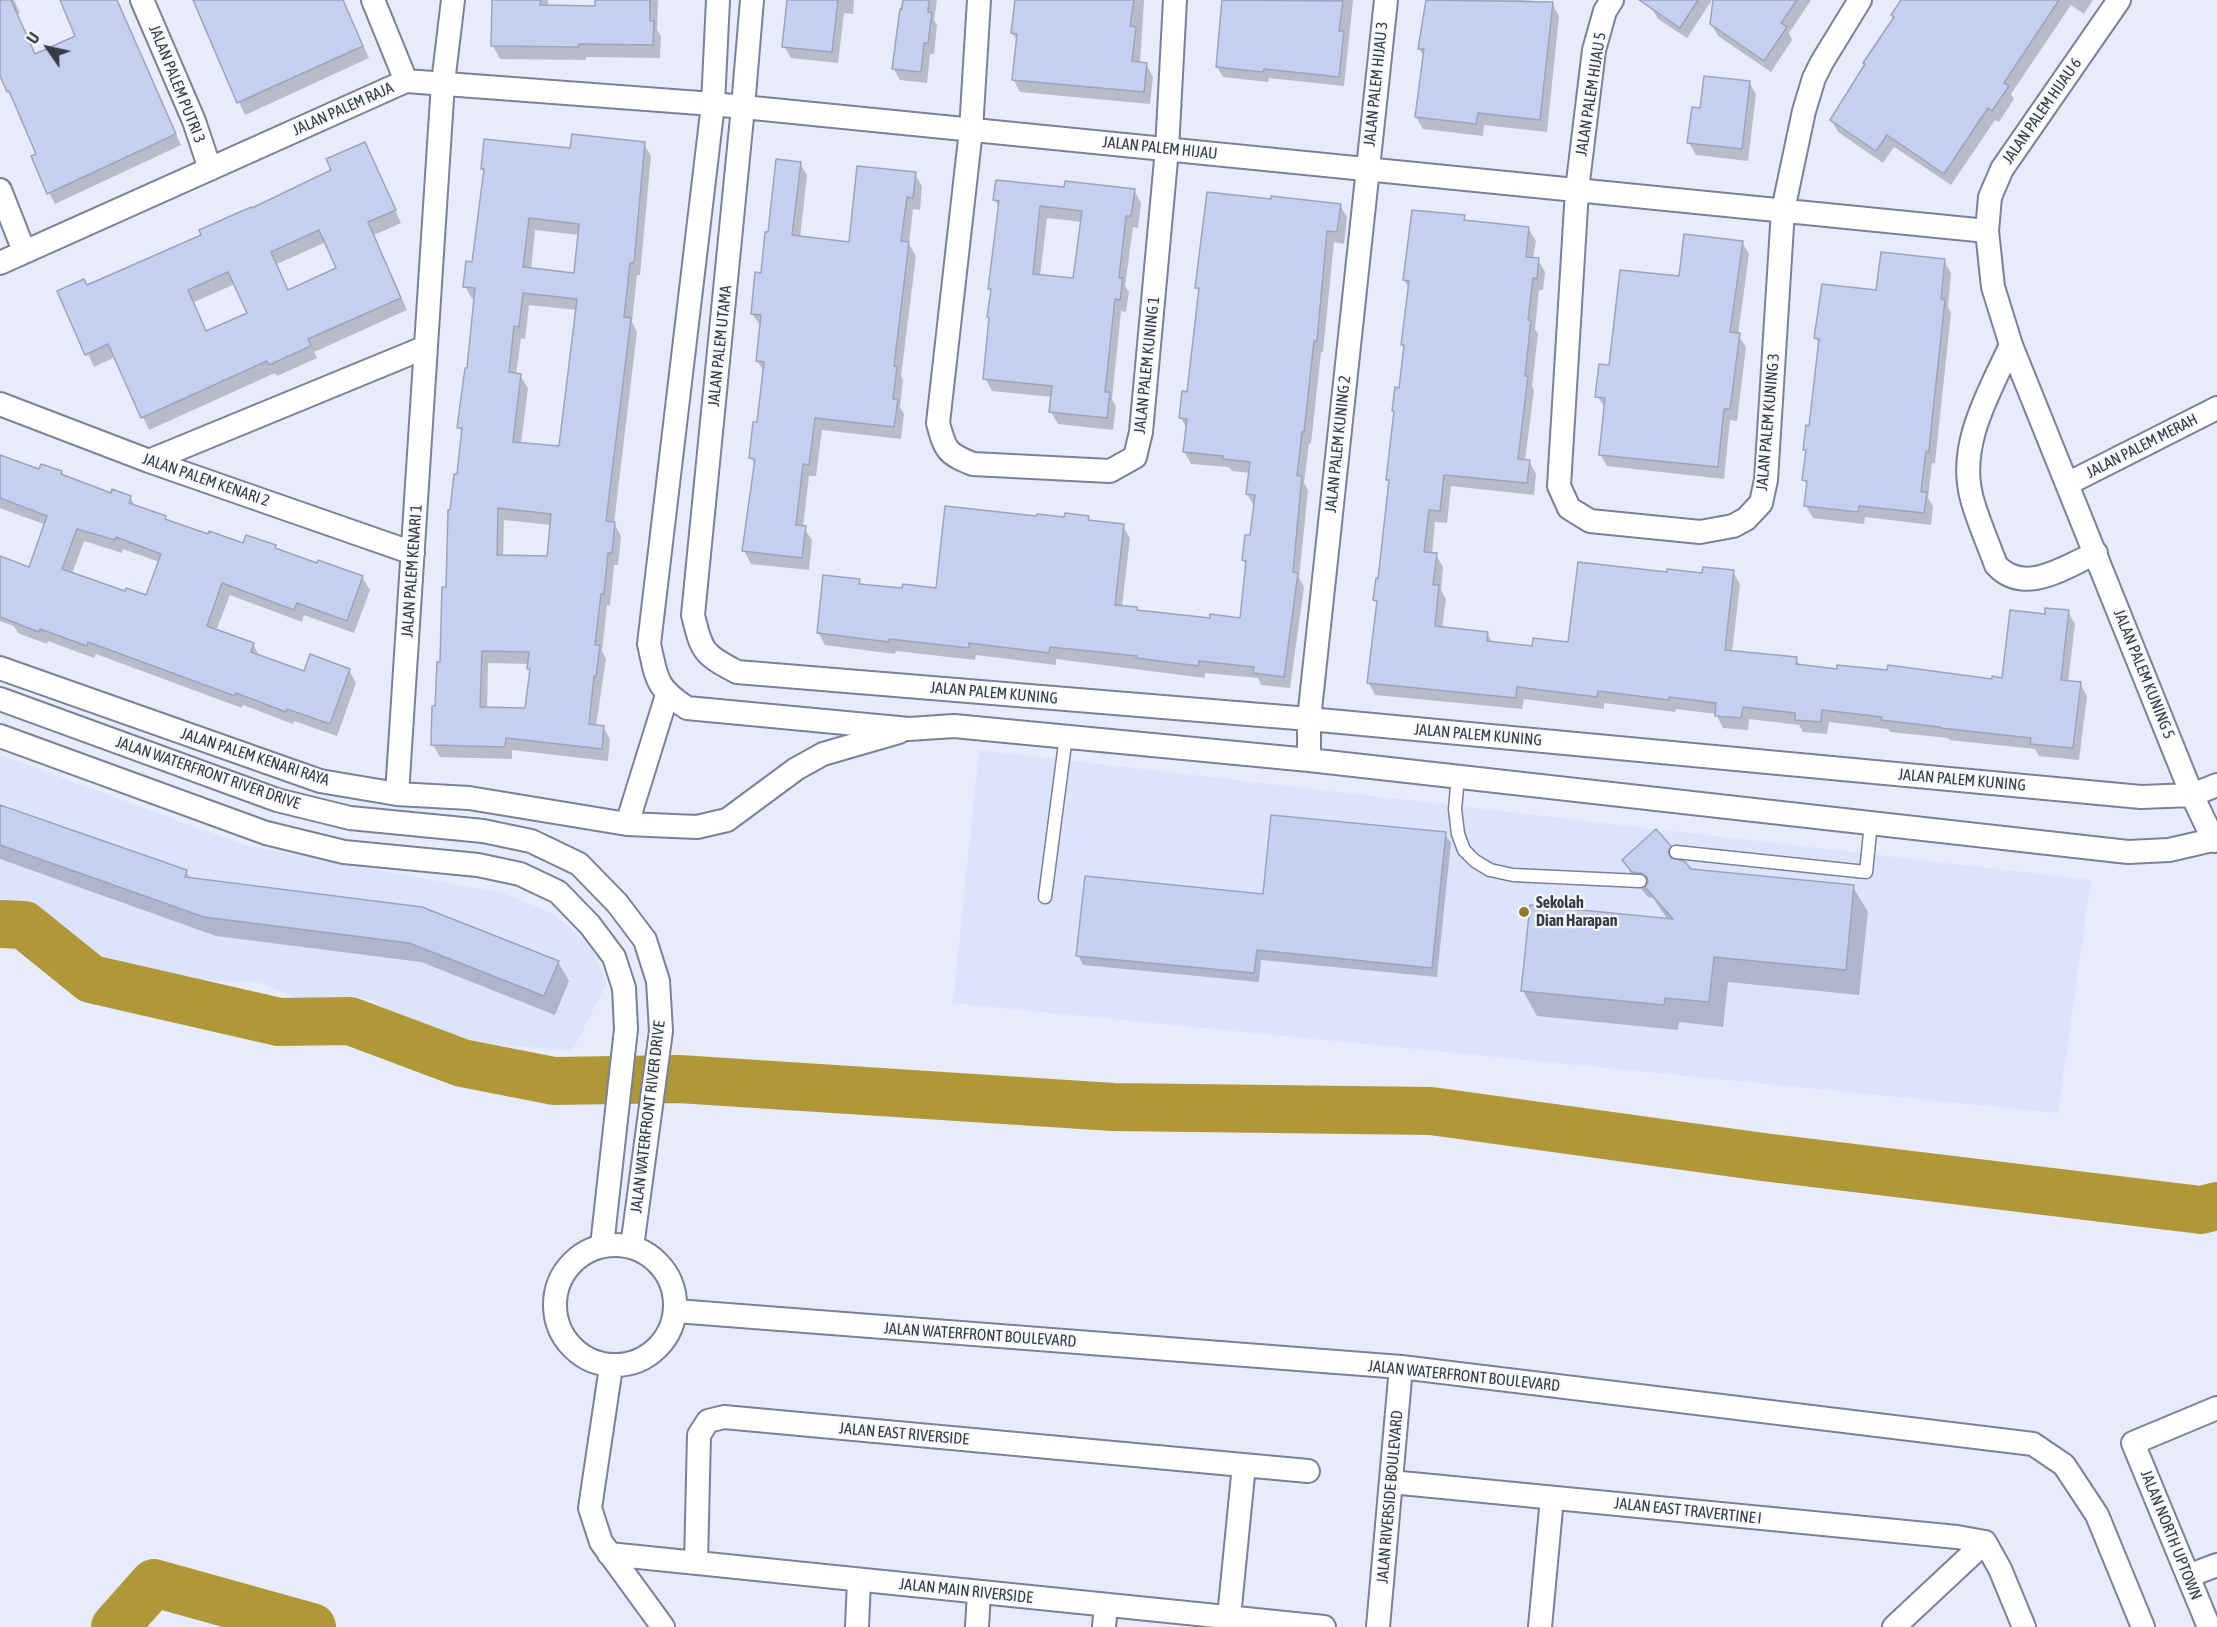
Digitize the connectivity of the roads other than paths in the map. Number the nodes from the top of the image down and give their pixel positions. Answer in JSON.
{"nodes":[{"id":1,"x":142,"y":0,"type":"edge"},
{"id":2,"x":373,"y":0,"type":"edge"},
{"id":3,"x":453,"y":0,"type":"edge"},
{"id":4,"x":718,"y":0,"type":"edge"},
{"id":5,"x":752,"y":0,"type":"edge"},
{"id":6,"x":979,"y":0,"type":"edge"},
{"id":7,"x":1175,"y":0,"type":"edge"},
{"id":8,"x":1386,"y":0,"type":"edge"},
{"id":9,"x":1612,"y":0,"type":"edge"},
{"id":10,"x":1860,"y":0,"type":"edge"},
{"id":11,"x":2119,"y":0,"type":"edge"},
{"id":12,"x":406,"y":81,"type":"junction"},
{"id":13,"x":443,"y":83,"type":"junction"},
{"id":14,"x":713,"y":104,"type":"junction"},
{"id":15,"x":743,"y":107,"type":"junction"},
{"id":16,"x":971,"y":130,"type":"junction"},
{"id":17,"x":1167,"y":149,"type":"junction"},
{"id":18,"x":210,"y":169,"type":"junction"},
{"id":19,"x":1367,"y":169,"type":"junction"},
{"id":20,"x":0,"y":190,"type":"edge"},
{"id":21,"x":1577,"y":190,"type":"junction"},
{"id":22,"x":1783,"y":210,"type":"junction"},
{"id":23,"x":1987,"y":231,"type":"junction"},
{"id":24,"x":24,"y":251,"type":"junction"},
{"id":25,"x":0,"y":263,"type":"edge"},
{"id":26,"x":2011,"y":345,"type":"junction"},
{"id":27,"x":426,"y":347,"type":"junction"},
{"id":28,"x":0,"y":404,"type":"edge"},
{"id":29,"x":2217,"y":408,"type":"edge"},
{"id":30,"x":149,"y":461,"type":"junction"},
{"id":31,"x":2067,"y":483,"type":"junction"},
{"id":32,"x":413,"y":553,"type":"junction"},
{"id":33,"x":2096,"y":553,"type":"junction"},
{"id":34,"x":0,"y":668,"type":"edge"},
{"id":35,"x":736,"y":672,"type":"joint"},
{"id":36,"x":662,"y":687,"type":"junction"},
{"id":37,"x":0,"y":699,"type":"edge"},
{"id":38,"x":1309,"y":719,"type":"junction"},
{"id":39,"x":909,"y":729,"type":"junction"},
{"id":40,"x":0,"y":736,"type":"edge"},
{"id":41,"x":1065,"y":736,"type":"junction"},
{"id":42,"x":1309,"y":760,"type":"junction"},
{"id":43,"x":1458,"y":777,"type":"junction"},
{"id":44,"x":2217,"y":784,"type":"edge"},
{"id":45,"x":397,"y":794,"type":"junction"},
{"id":46,"x":2192,"y":795,"type":"junction"},
{"id":47,"x":1871,"y":823,"type":"junction"},
{"id":48,"x":627,"y":824,"type":"junction"},
{"id":49,"x":2215,"y":840,"type":"edge"},
{"id":50,"x":1676,"y":852,"type":"dead end"},
{"id":51,"x":1640,"y":881,"type":"dead end"},
{"id":52,"x":1045,"y":897,"type":"dead end"},
{"id":53,"x":602,"y":1246,"type":"junction"},
{"id":54,"x":632,"y":1247,"type":"junction"},
{"id":55,"x":675,"y":1311,"type":"junction"},
{"id":56,"x":610,"y":1367,"type":"junction"},
{"id":57,"x":1401,"y":1367,"type":"junction"},
{"id":58,"x":2217,"y":1408,"type":"edge"},
{"id":59,"x":1244,"y":1465,"type":"junction"},
{"id":60,"x":1308,"y":1471,"type":"dead end"},
{"id":61,"x":1391,"y":1482,"type":"junction"},
{"id":62,"x":1552,"y":1498,"type":"junction"},
{"id":63,"x":1985,"y":1542,"type":"junction"},
{"id":64,"x":609,"y":1554,"type":"junction"},
{"id":65,"x":696,"y":1563,"type":"junction"},
{"id":66,"x":2217,"y":1564,"type":"edge"},
{"id":67,"x":2188,"y":1576,"type":"junction"},
{"id":68,"x":859,"y":1580,"type":"junction"},
{"id":69,"x":979,"y":1592,"type":"junction"},
{"id":70,"x":1105,"y":1616,"type":"edge"},
{"id":71,"x":1228,"y":1622,"type":"edge"},
{"id":72,"x":663,"y":1627,"type":"edge"},
{"id":73,"x":857,"y":1627,"type":"edge"},
{"id":74,"x":977,"y":1627,"type":"edge"},
{"id":75,"x":1324,"y":1627,"type":"edge"},
{"id":76,"x":1378,"y":1627,"type":"edge"},
{"id":77,"x":1540,"y":1627,"type":"edge"},
{"id":78,"x":1894,"y":1627,"type":"edge"},
{"id":79,"x":2024,"y":1627,"type":"edge"},
{"id":80,"x":2143,"y":1627,"type":"edge"},
{"id":81,"x":2209,"y":1627,"type":"edge"}],
"edges":[{"from":1,"to":18,"type":"street","name":"JALAN PALEM PUTRI 3"},
{"from":2,"to":12,"type":"street"},
{"from":3,"to":13,"type":"street","name":"JALAN PALEM KENARI 1"},
{"from":4,"to":14,"type":"street"},
{"from":5,"to":15,"type":"street","name":"JALAN PALEM UTAMA"},
{"from":6,"to":16,"type":"street"},
{"from":7,"to":17,"type":"street"},
{"from":8,"to":19,"type":"street","name":"JALAN PALEM HIJAU 3"},
{"from":9,"to":21,"type":"street","name":"JALAN PALEM HIJAU 5"},
{"from":10,"to":22,"type":"street"},
{"from":11,"to":23,"type":"street","name":"JALAN PALEM HIJAU 6"},
{"from":12,"to":13,"type":"street","name":"JALAN PALEM RAJA"},
{"from":12,"to":18,"type":"street","name":"JALAN PALEM RAJA"},
{"from":13,"to":14,"type":"street","name":"JALAN PALEM RAJA"},
{"from":13,"to":27,"type":"street","name":"JALAN PALEM KENARI 1"},
{"from":14,"to":15,"type":"street","name":"JALAN PALEM RAJA"},
{"from":14,"to":36,"type":"street"},
{"from":15,"to":16,"type":"street","name":"JALAN PALEM HIJAU"},
{"from":15,"to":35,"type":"street","name":"JALAN PALEM UTAMA"},
{"from":16,"to":17,"type":"street","name":"JALAN PALEM HIJAU"},
{"from":16,"to":17,"type":"street","name":"JALAN PALEM KUNING 1"},
{"from":17,"to":19,"type":"street","name":"JALAN PALEM HIJAU"},
{"from":18,"to":24,"type":"street","name":"JALAN PALEM RAJA"},
{"from":19,"to":21,"type":"street","name":"JALAN PALEM HIJAU"},
{"from":19,"to":38,"type":"street","name":"JALAN PALEM KUNING 2"},
{"from":20,"to":24,"type":"street"},
{"from":21,"to":22,"type":"street","name":"JALAN PALEM HIJAU"},
{"from":21,"to":22,"type":"street","name":"JALAN PALEM KUNING 3"},
{"from":22,"to":23,"type":"street","name":"JALAN PALEM HIJAU"},
{"from":23,"to":26,"type":"street","name":"JALAN PALEM KUNING 5"},
{"from":24,"to":25,"type":"street","name":"JALAN PALEM RAJA"},
{"from":26,"to":31,"type":"street","name":"JALAN PALEM KUNING 5"},
{"from":26,"to":33,"type":"street"},
{"from":27,"to":30,"type":"street"},
{"from":27,"to":32,"type":"street","name":"JALAN PALEM KENARI 1"},
{"from":28,"to":30,"type":"street","name":"JALAN PALEM KENARI 2"},
{"from":29,"to":31,"type":"street","name":"JALAN PALEM MERAH"},
{"from":30,"to":32,"type":"street","name":"JALAN PALEM KENARI 2"},
{"from":31,"to":33,"type":"street","name":"JALAN PALEM KUNING 5"},
{"from":32,"to":45,"type":"street","name":"JALAN PALEM KENARI 1"},
{"from":33,"to":46,"type":"street","name":"JALAN PALEM KUNING 5"},
{"from":34,"to":45,"type":"street","name":"JALAN PALEM KENARI RAYA"},
{"from":35,"to":38,"type":"street","name":"JALAN PALEM KUNING"},
{"from":36,"to":39,"type":"street"},
{"from":36,"to":48,"type":"street"},
{"from":37,"to":54,"type":"street","name":"JALAN WATERFRONT RIVER DRIVE"},
{"from":38,"to":42,"type":"street","name":"JALAN PALEM KUNING 2"},
{"from":38,"to":46,"type":"street","name":"JALAN PALEM KUNING"},
{"from":39,"to":41,"type":"street"},
{"from":39,"to":48,"type":"street"},
{"from":40,"to":53,"type":"street","name":"JALAN WATERFRONT RIVER DRIVE"},
{"from":41,"to":42,"type":"street"},
{"from":41,"to":52,"type":"lane"},
{"from":42,"to":43,"type":"street"},
{"from":43,"to":47,"type":"street"},
{"from":43,"to":51,"type":"lane"},
{"from":44,"to":46,"type":"street","name":"JALAN PALEM KUNING"},
{"from":45,"to":48,"type":"street","name":"JALAN PALEM KENARI RAYA"},
{"from":46,"to":49,"type":"street","name":"JALAN PALEM KUNING 5"},
{"from":47,"to":49,"type":"street"},
{"from":47,"to":50,"type":"lane"},
{"from":53,"to":54,"type":"street"},
{"from":53,"to":56,"type":"street"},
{"from":54,"to":55,"type":"street"},
{"from":55,"to":56,"type":"street"},
{"from":55,"to":57,"type":"street","name":"JALAN WATERFRONT BOULEVARD"},
{"from":56,"to":64,"type":"street"},
{"from":57,"to":61,"type":"street","name":"JALAN RIVERSIDE BOULEVARD"},
{"from":57,"to":80,"type":"street","name":"JALAN WATERFRONT BOULEVARD"},
{"from":58,"to":67,"type":"street","name":"JALAN NORTH UPTOWN"},
{"from":59,"to":60,"type":"street","name":"JALAN EAST RIVERSIDE"},
{"from":59,"to":65,"type":"street","name":"JALAN EAST RIVERSIDE"},
{"from":59,"to":71,"type":"street"},
{"from":61,"to":62,"type":"street","name":"JALAN EAST TRAVERTINE I"},
{"from":61,"to":76,"type":"street","name":"JALAN RIVERSIDE BOULEVARD"},
{"from":62,"to":63,"type":"street","name":"JALAN EAST TRAVERTINE I"},
{"from":62,"to":77,"type":"street"},
{"from":63,"to":78,"type":"street"},
{"from":63,"to":79,"type":"street"},
{"from":64,"to":65,"type":"street","name":"JALAN MAIN RIVERSIDE"},
{"from":64,"to":72,"type":"street"},
{"from":65,"to":68,"type":"street","name":"JALAN MAIN RIVERSIDE"},
{"from":66,"to":67,"type":"street"},
{"from":67,"to":81,"type":"street","name":"JALAN NORTH UPTOWN"},
{"from":68,"to":69,"type":"street","name":"JALAN MAIN RIVERSIDE"},
{"from":68,"to":73,"type":"street"},
{"from":69,"to":70,"type":"street","name":"JALAN MAIN RIVERSIDE"},
{"from":69,"to":74,"type":"street"},
{"from":70,"to":71,"type":"street","name":"JALAN MAIN RIVERSIDE"},
{"from":71,"to":75,"type":"street","name":"JALAN MAIN RIVERSIDE"}]}
